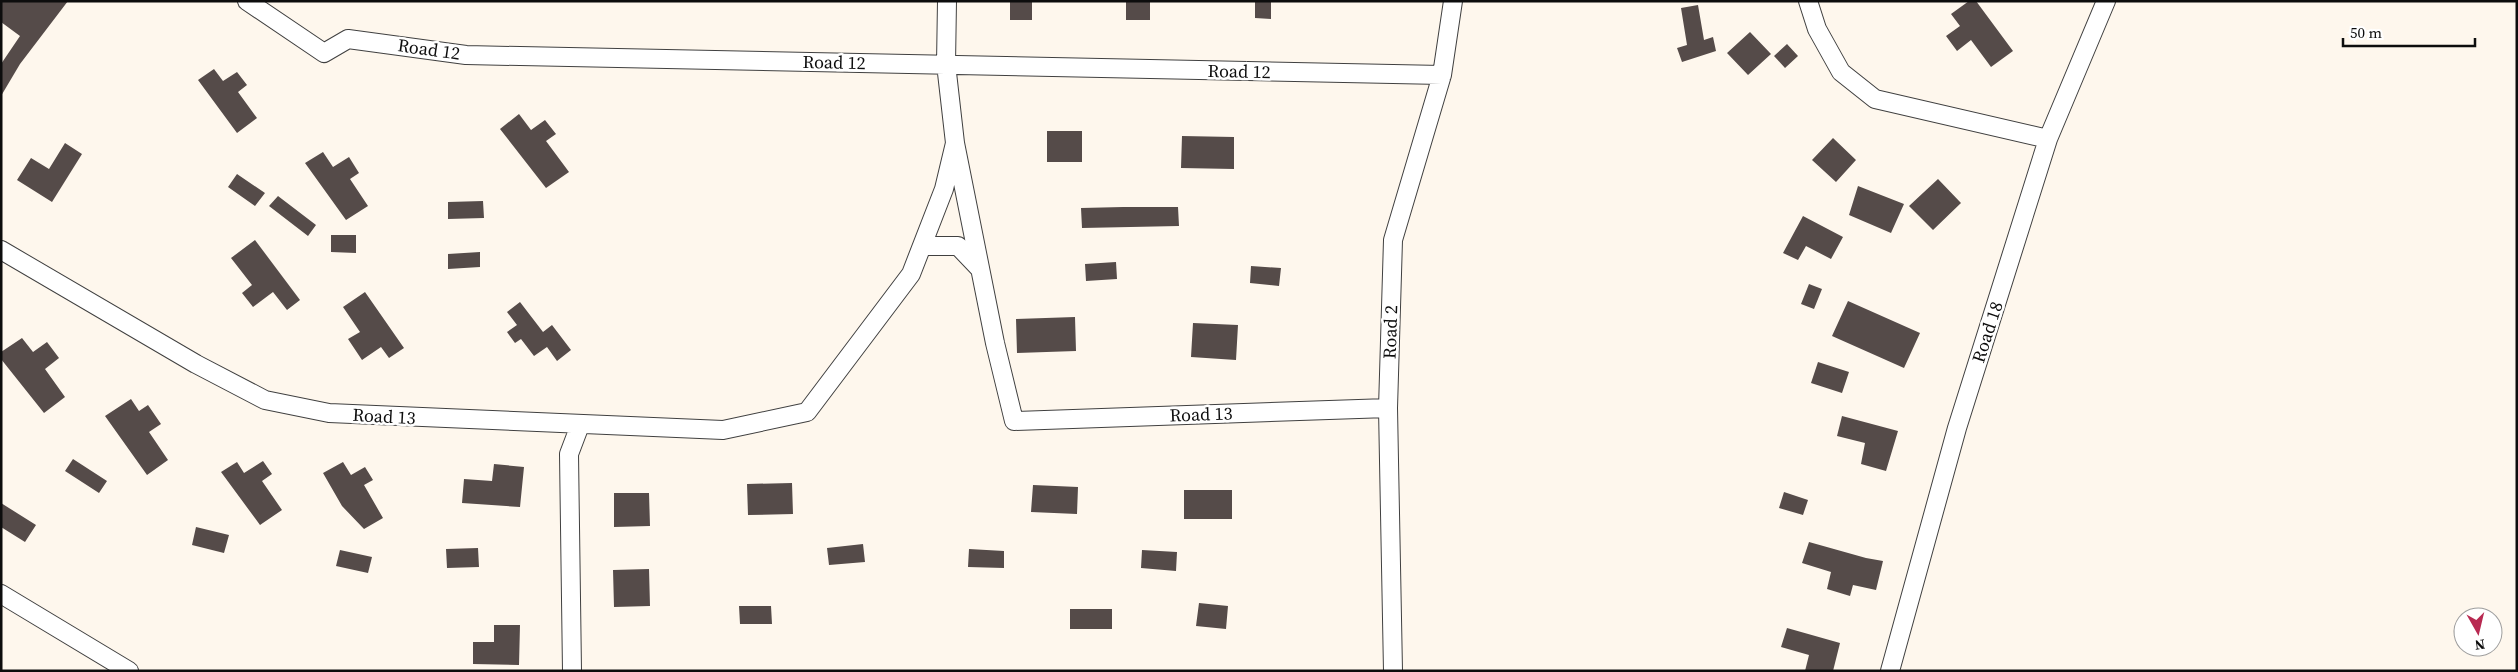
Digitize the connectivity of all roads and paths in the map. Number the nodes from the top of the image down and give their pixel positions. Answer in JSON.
{"nodes":[{"id":1,"x":247,"y":1,"type":"edge"},
{"id":2,"x":947,"y":1,"type":"edge"},
{"id":3,"x":1453,"y":1,"type":"edge"},
{"id":4,"x":1808,"y":1,"type":"edge"},
{"id":5,"x":2106,"y":1,"type":"edge"},
{"id":6,"x":946,"y":64,"type":"junction"},
{"id":7,"x":1442,"y":75,"type":"junction"},
{"id":8,"x":2048,"y":139,"type":"junction"},
{"id":9,"x":955,"y":144,"type":"junction"},
{"id":10,"x":922,"y":246,"type":"junction"},
{"id":11,"x":1,"y":250,"type":"edge"},
{"id":12,"x":980,"y":269,"type":"junction"},
{"id":13,"x":1388,"y":408,"type":"junction"},
{"id":14,"x":580,"y":425,"type":"junction"},
{"id":15,"x":1,"y":594,"type":"edge"},
{"id":16,"x":129,"y":671,"type":"edge"},
{"id":17,"x":572,"y":671,"type":"edge"},
{"id":18,"x":1393,"y":671,"type":"edge"},
{"id":19,"x":1890,"y":671,"type":"edge"}],
"edges":[{"from":1,"to":6,"type":"street","name":"Road 12"},
{"from":2,"to":6,"type":"street"},
{"from":3,"to":7,"type":"street","name":"Road 2"},
{"from":4,"to":8,"type":"street"},
{"from":5,"to":8,"type":"street","name":"Road 18"},
{"from":6,"to":7,"type":"street","name":"Road 12"},
{"from":6,"to":9,"type":"street"},
{"from":7,"to":13,"type":"street","name":"Road 2"},
{"from":8,"to":19,"type":"street","name":"Road 18"},
{"from":9,"to":10,"type":"street"},
{"from":9,"to":12,"type":"street"},
{"from":10,"to":12,"type":"street"},
{"from":10,"to":14,"type":"street","name":"Road 13"},
{"from":11,"to":14,"type":"street","name":"Road 13"},
{"from":12,"to":13,"type":"street","name":"Road 13"},
{"from":13,"to":18,"type":"street","name":"Road 2"},
{"from":14,"to":17,"type":"street"},
{"from":15,"to":16,"type":"street"}]}
